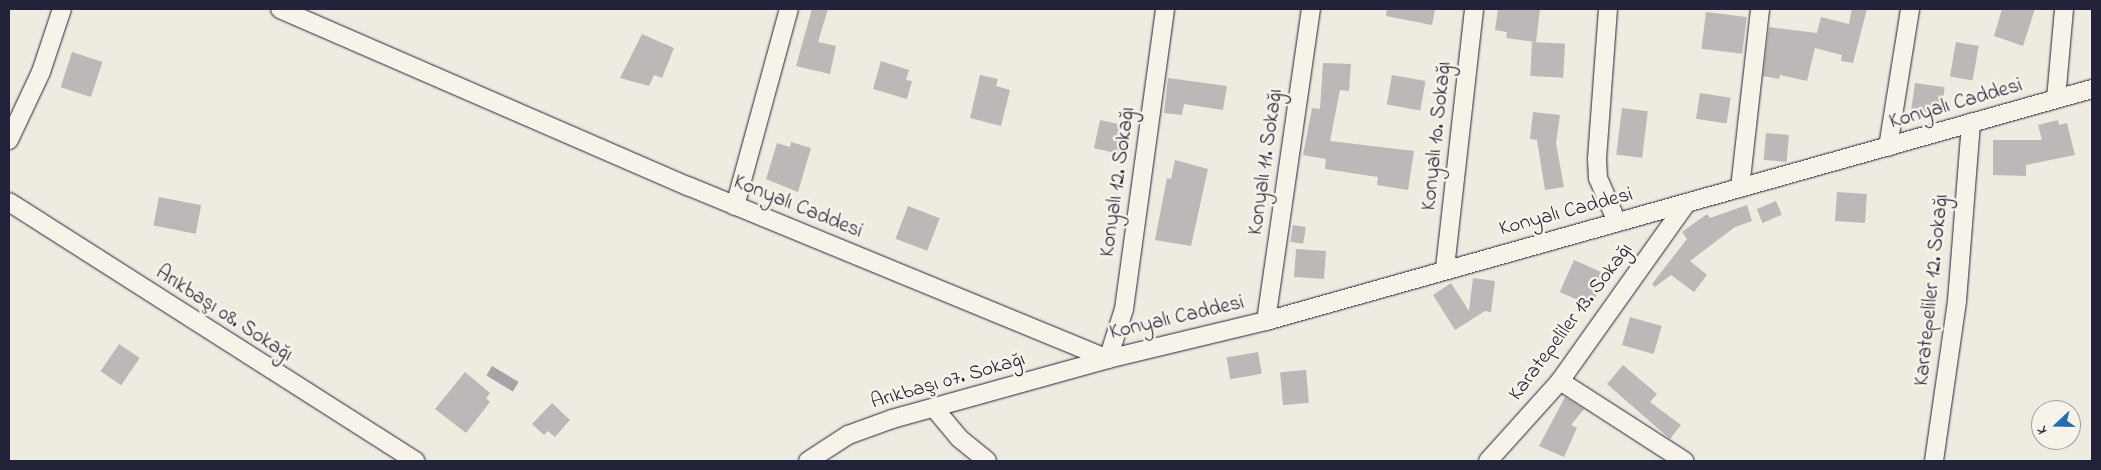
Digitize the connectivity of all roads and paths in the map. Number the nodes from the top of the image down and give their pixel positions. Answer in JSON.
{"nodes":[{"id":1,"x":62,"y":9,"type":"edge"},
{"id":2,"x":280,"y":9,"type":"edge"},
{"id":3,"x":789,"y":9,"type":"edge"},
{"id":4,"x":1164,"y":9,"type":"edge"},
{"id":5,"x":1311,"y":9,"type":"edge"},
{"id":6,"x":1474,"y":9,"type":"edge"},
{"id":7,"x":1608,"y":9,"type":"edge"},
{"id":8,"x":1760,"y":9,"type":"edge"},
{"id":9,"x":1910,"y":9,"type":"edge"},
{"id":10,"x":2064,"y":9,"type":"edge"},
{"id":11,"x":2092,"y":89,"type":"edge"},
{"id":12,"x":2056,"y":99,"type":"junction"},
{"id":13,"x":1971,"y":123,"type":"junction"},
{"id":14,"x":9,"y":140,"type":"edge"},
{"id":15,"x":1888,"y":147,"type":"junction"},
{"id":16,"x":1740,"y":188,"type":"junction"},
{"id":17,"x":9,"y":202,"type":"edge"},
{"id":18,"x":1684,"y":205,"type":"junction"},
{"id":19,"x":735,"y":206,"type":"junction"},
{"id":20,"x":1617,"y":222,"type":"junction"},
{"id":21,"x":1445,"y":268,"type":"junction"},
{"id":22,"x":1266,"y":321,"type":"junction"},
{"id":23,"x":1108,"y":359,"type":"junction"},
{"id":24,"x":1560,"y":381,"type":"junction"},
{"id":25,"x":934,"y":408,"type":"junction"},
{"id":26,"x":415,"y":461,"type":"edge"},
{"id":27,"x":808,"y":461,"type":"edge"},
{"id":28,"x":987,"y":461,"type":"edge"},
{"id":29,"x":1488,"y":461,"type":"edge"},
{"id":30,"x":1684,"y":461,"type":"edge"},
{"id":31,"x":1934,"y":461,"type":"edge"}],
"edges":[{"from":1,"to":14,"type":"street"},
{"from":2,"to":19,"type":"street","name":"Konyalı Caddesi"},
{"from":3,"to":19,"type":"street"},
{"from":4,"to":23,"type":"street","name":"Konyalı 12. Sokağı"},
{"from":5,"to":22,"type":"street","name":"Konyalı 11. Sokağı"},
{"from":6,"to":21,"type":"street","name":"Konyalı 10. Sokağı"},
{"from":7,"to":20,"type":"street"},
{"from":8,"to":16,"type":"street"},
{"from":9,"to":15,"type":"street"},
{"from":10,"to":12,"type":"street"},
{"from":11,"to":12,"type":"street","name":"Konyalı Caddesi"},
{"from":12,"to":13,"type":"street","name":"Konyalı Caddesi"},
{"from":13,"to":15,"type":"street","name":"Konyalı Caddesi"},
{"from":13,"to":31,"type":"street","name":"Karatepeliler 12. Sokağı"},
{"from":15,"to":16,"type":"street","name":"Konyalı Caddesi"},
{"from":16,"to":18,"type":"street","name":"Konyalı Caddesi"},
{"from":17,"to":26,"type":"street","name":"Arıkbaşı 08. Sokağı"},
{"from":18,"to":20,"type":"street","name":"Konyalı Caddesi"},
{"from":18,"to":24,"type":"street","name":"Karatepeliler 13. Sokağı"},
{"from":19,"to":23,"type":"street","name":"Konyalı Caddesi"},
{"from":20,"to":21,"type":"street","name":"Konyalı Caddesi"},
{"from":21,"to":22,"type":"street","name":"Konyalı Caddesi"},
{"from":22,"to":23,"type":"street","name":"Konyalı Caddesi"},
{"from":23,"to":25,"type":"street","name":"Arıkbaşı 07. Sokağı"},
{"from":24,"to":29,"type":"street","name":"Karatepeliler 13. Sokağı"},
{"from":24,"to":30,"type":"street"},
{"from":25,"to":27,"type":"street","name":"Arıkbaşı 07. Sokağı"},
{"from":25,"to":28,"type":"street"}]}
